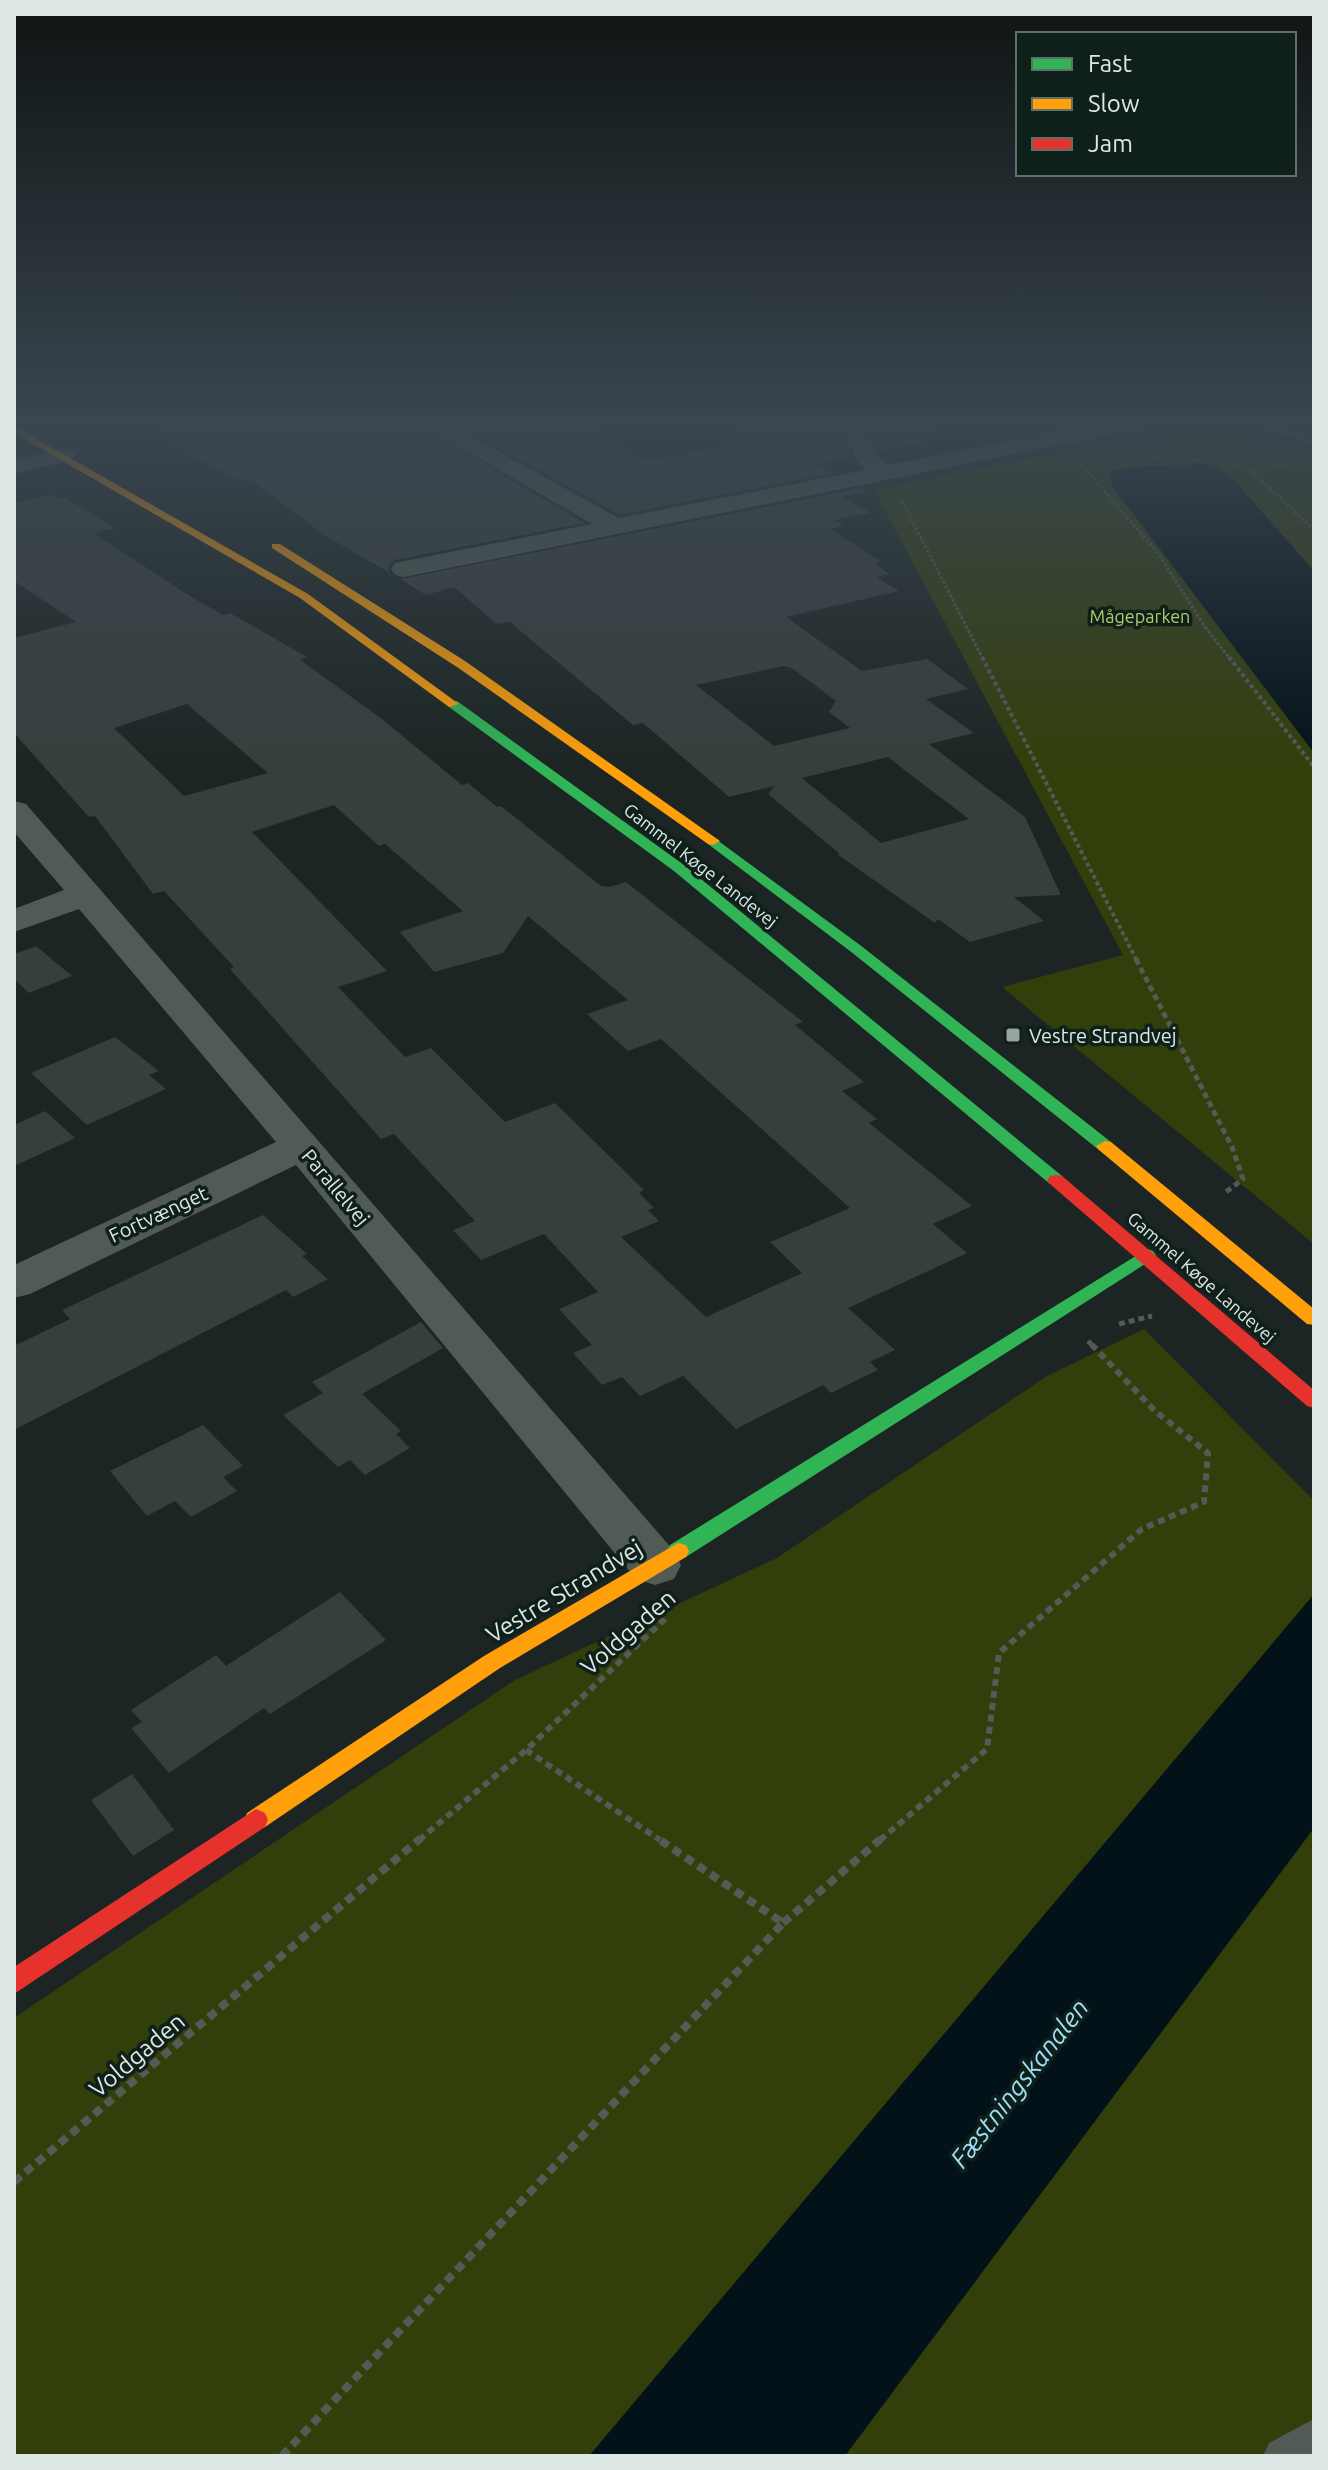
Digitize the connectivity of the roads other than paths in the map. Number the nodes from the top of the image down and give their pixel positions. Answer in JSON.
{"nodes":[{"id":1,"x":204,"y":537,"type":"edge"},
{"id":2,"x":261,"y":537,"type":"edge"},
{"id":3,"x":559,"y":537,"type":"edge"},
{"id":4,"x":404,"y":569,"type":"dead end"},
{"id":5,"x":14,"y":811,"type":"edge"},
{"id":6,"x":86,"y":894,"type":"junction"},
{"id":7,"x":14,"y":921,"type":"edge"},
{"id":8,"x":302,"y":1146,"type":"junction"},
{"id":9,"x":1147,"y":1255,"type":"junction"},
{"id":10,"x":14,"y":1283,"type":"edge"},
{"id":11,"x":1314,"y":1319,"type":"edge"},
{"id":12,"x":1314,"y":1401,"type":"edge"},
{"id":13,"x":655,"y":1565,"type":"junction"},
{"id":14,"x":14,"y":1982,"type":"edge"},
{"id":15,"x":1314,"y":2438,"type":"edge"},
{"id":16,"x":1282,"y":2456,"type":"edge"}],
"edges":[{"from":1,"to":9,"type":"main road","name":"Gammel Køge Landevej"},
{"from":2,"to":11,"type":"main road","name":"Gammel Køge Landevej"},
{"from":3,"to":4,"type":"street"},
{"from":5,"to":6,"type":"street","name":"Parallelvej"},
{"from":6,"to":7,"type":"street"},
{"from":6,"to":8,"type":"street","name":"Parallelvej"},
{"from":8,"to":10,"type":"street","name":"Fortvænget"},
{"from":8,"to":13,"type":"street","name":"Parallelvej"},
{"from":9,"to":12,"type":"main road","name":"Gammel Køge Landevej"},
{"from":9,"to":13,"type":"main road","name":"Vestre Strandvej"},
{"from":13,"to":14,"type":"main road","name":"Vestre Strandvej"},
{"from":15,"to":16,"type":"lane"}]}
